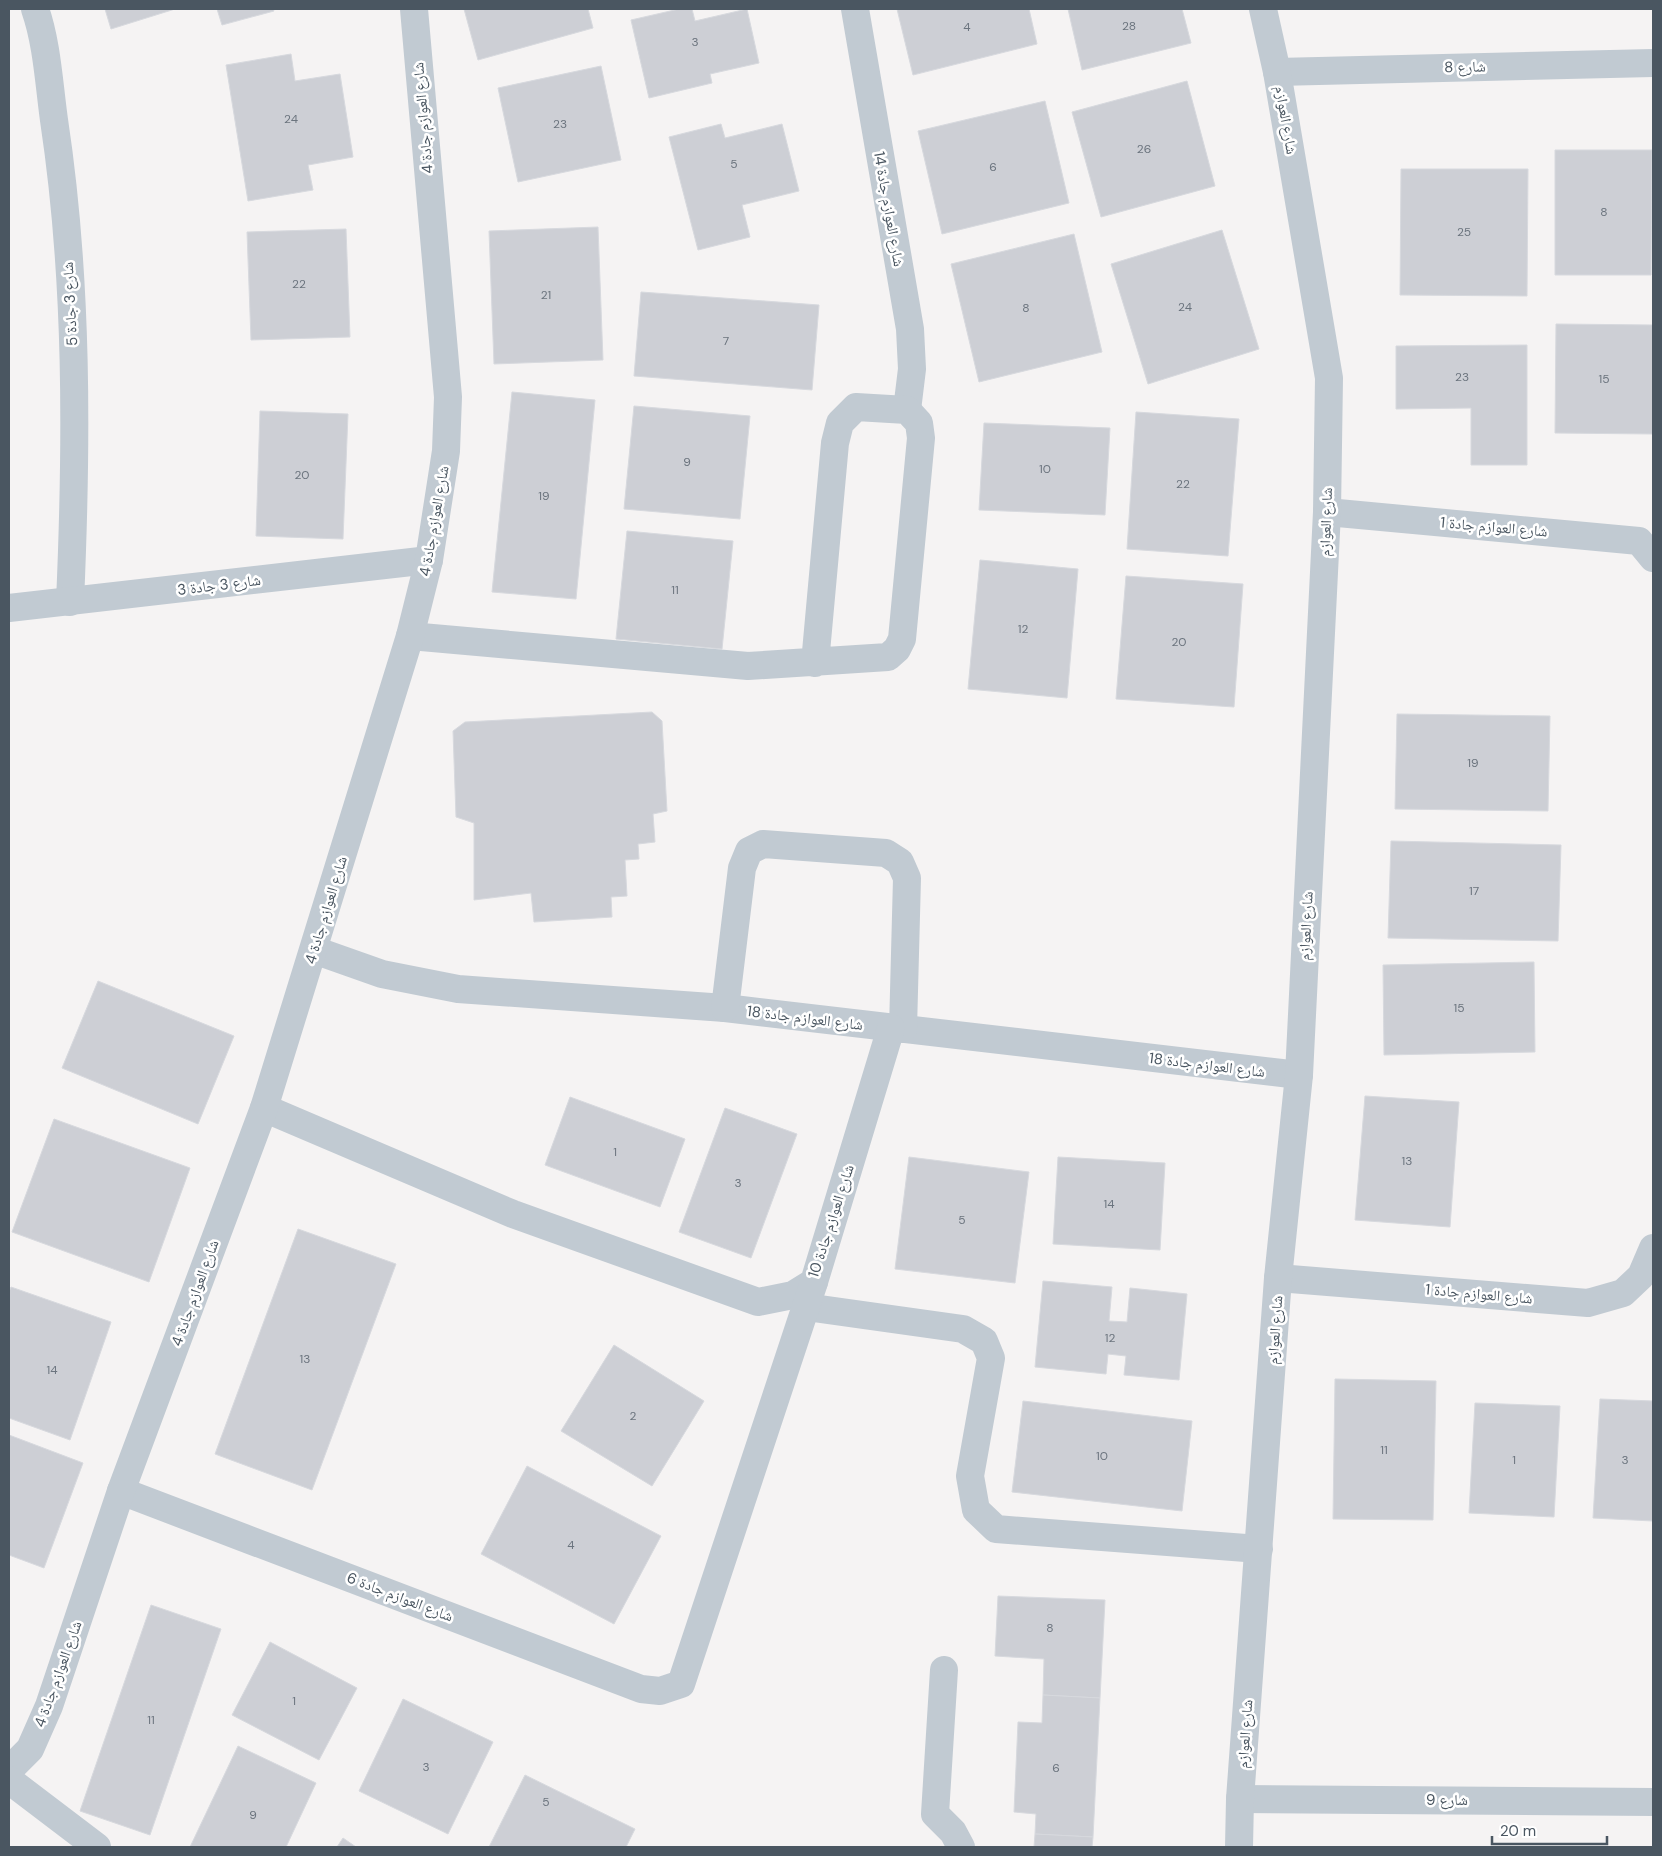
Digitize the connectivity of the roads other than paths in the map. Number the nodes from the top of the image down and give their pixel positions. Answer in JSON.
{"nodes":[{"id":1,"x":35,"y":9,"type":"edge"},
{"id":2,"x":414,"y":9,"type":"edge"},
{"id":3,"x":855,"y":9,"type":"edge"},
{"id":4,"x":1263,"y":9,"type":"edge"},
{"id":5,"x":1653,"y":63,"type":"edge"},
{"id":6,"x":1277,"y":72,"type":"junction"},
{"id":7,"x":907,"y":410,"type":"junction"},
{"id":8,"x":1327,"y":512,"type":"junction"},
{"id":9,"x":1653,"y":558,"type":"edge"},
{"id":10,"x":429,"y":560,"type":"junction"},
{"id":11,"x":70,"y":602,"type":"junction"},
{"id":12,"x":9,"y":608,"type":"edge"},
{"id":13,"x":410,"y":636,"type":"junction"},
{"id":14,"x":815,"y":663,"type":"junction"},
{"id":15,"x":314,"y":950,"type":"junction"},
{"id":16,"x":726,"y":1008,"type":"junction"},
{"id":17,"x":897,"y":1029,"type":"junction"},
{"id":18,"x":1299,"y":1076,"type":"junction"},
{"id":19,"x":264,"y":1108,"type":"junction"},
{"id":20,"x":1653,"y":1248,"type":"edge"},
{"id":21,"x":1278,"y":1278,"type":"junction"},
{"id":22,"x":810,"y":1295,"type":"junction"},
{"id":23,"x":121,"y":1491,"type":"junction"},
{"id":24,"x":1259,"y":1549,"type":"junction"},
{"id":25,"x":944,"y":1670,"type":"dead end"},
{"id":26,"x":9,"y":1770,"type":"edge"},
{"id":27,"x":9,"y":1780,"type":"edge"},
{"id":28,"x":1240,"y":1799,"type":"junction"},
{"id":29,"x":1653,"y":1802,"type":"edge"},
{"id":30,"x":97,"y":1847,"type":"edge"},
{"id":31,"x":961,"y":1847,"type":"edge"},
{"id":32,"x":1239,"y":1847,"type":"edge"}],
"edges":[{"from":1,"to":11,"type":"street","name":"شارع 3 جادة 5"},
{"from":2,"to":10,"type":"street","name":"شارع العوازم جادة 4"},
{"from":3,"to":7,"type":"street","name":"شارع العوازم جادة 14"},
{"from":4,"to":6,"type":"street","name":"شارع العوازم"},
{"from":5,"to":6,"type":"street","name":"شارع 8"},
{"from":6,"to":8,"type":"street","name":"شارع العوازم"},
{"from":7,"to":14,"type":"street"},
{"from":7,"to":14,"type":"street"},
{"from":8,"to":9,"type":"street","name":"شارع العوازم جادة 1"},
{"from":8,"to":18,"type":"street","name":"شارع العوازم"},
{"from":10,"to":11,"type":"street","name":"شارع 3 جادة 3"},
{"from":10,"to":13,"type":"street","name":"شارع العوازم جادة 4"},
{"from":11,"to":12,"type":"street","name":"شارع 3 جادة 3"},
{"from":13,"to":14,"type":"street"},
{"from":13,"to":15,"type":"street","name":"شارع العوازم جادة 4"},
{"from":15,"to":16,"type":"street","name":"شارع العوازم جادة 18"},
{"from":15,"to":19,"type":"street","name":"شارع العوازم جادة 4"},
{"from":16,"to":17,"type":"street","name":"شارع العوازم جادة 18"},
{"from":16,"to":17,"type":"street","name":"شارع العوازم جادة 10"},
{"from":17,"to":18,"type":"street","name":"شارع العوازم جادة 18"},
{"from":17,"to":22,"type":"street","name":"شارع العوازم جادة 10"},
{"from":18,"to":21,"type":"street","name":"شارع العوازم"},
{"from":19,"to":22,"type":"street","name":"شارع العوازم جادة 10"},
{"from":19,"to":23,"type":"street","name":"شارع العوازم جادة 4"},
{"from":20,"to":21,"type":"street","name":"شارع العوازم جادة 1"},
{"from":21,"to":24,"type":"street","name":"شارع العوازم"},
{"from":22,"to":23,"type":"street","name":"شارع العوازم جادة 6"},
{"from":22,"to":24,"type":"street"},
{"from":23,"to":26,"type":"street","name":"شارع العوازم جادة 4"},
{"from":24,"to":28,"type":"street","name":"شارع العوازم"},
{"from":25,"to":31,"type":"street"},
{"from":27,"to":30,"type":"street"},
{"from":28,"to":29,"type":"street","name":"شارع 9"},
{"from":28,"to":32,"type":"street","name":"شارع العوازم"}]}
